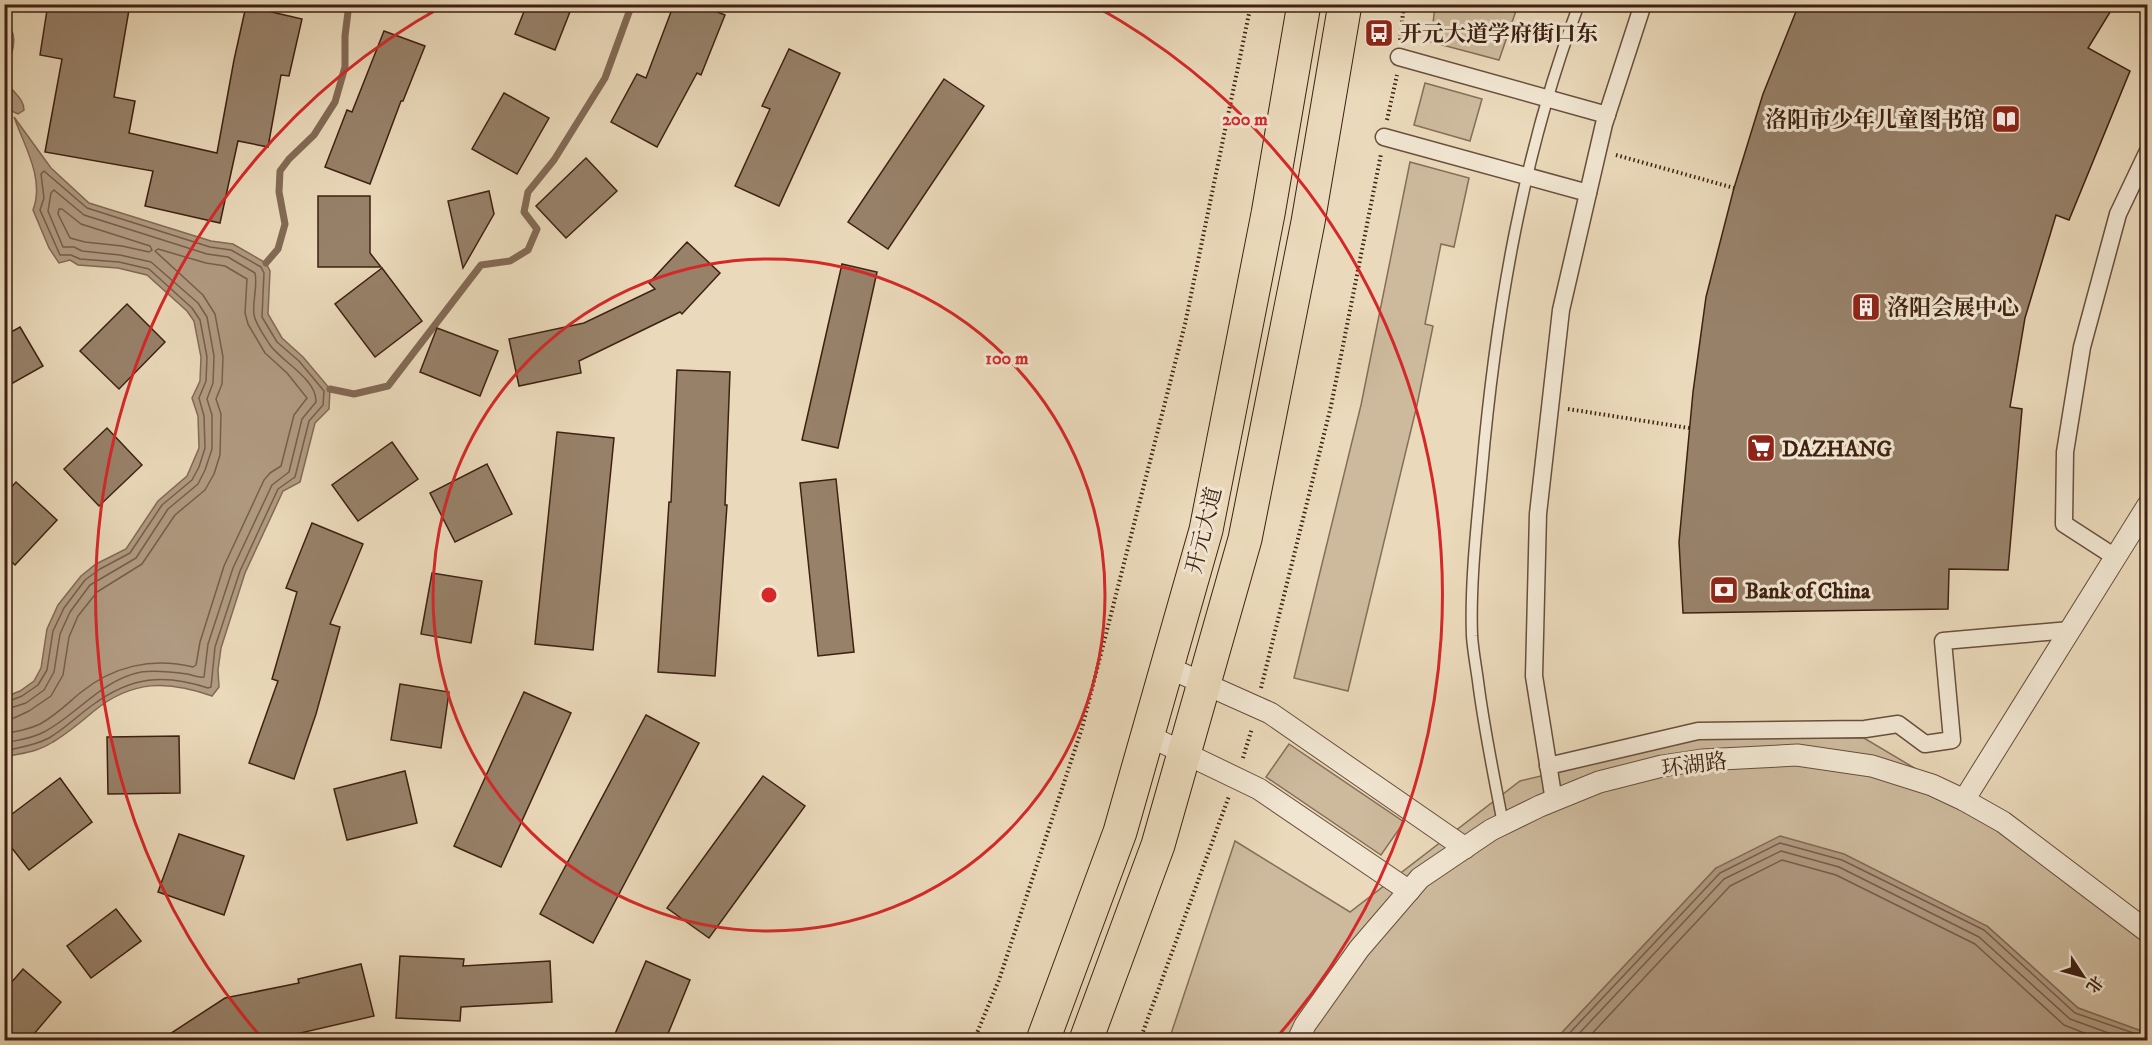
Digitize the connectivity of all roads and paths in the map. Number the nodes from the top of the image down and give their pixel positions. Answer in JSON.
{"nodes":[{"id":1,"x":1251,"y":4,"type":"edge"},
{"id":2,"x":1304,"y":4,"type":"edge"},
{"id":3,"x":1345,"y":4,"type":"edge"},
{"id":4,"x":1404,"y":4,"type":"edge"},
{"id":5,"x":1580,"y":4,"type":"edge"},
{"id":6,"x":1643,"y":4,"type":"edge"},
{"id":7,"x":1399,"y":57,"type":"junction"},
{"id":8,"x":1549,"y":99,"type":"junction"},
{"id":9,"x":1607,"y":115,"type":"junction"},
{"id":10,"x":1384,"y":137,"type":"junction"},
{"id":11,"x":1598,"y":150,"type":"junction"},
{"id":12,"x":2148,"y":151,"type":"edge"},
{"id":13,"x":1528,"y":176,"type":"junction"},
{"id":14,"x":1734,"y":188,"type":"dead end"},
{"id":15,"x":1588,"y":193,"type":"junction"},
{"id":16,"x":1550,"y":406,"type":"junction"},
{"id":17,"x":1689,"y":428,"type":"dead end"},
{"id":18,"x":2148,"y":505,"type":"edge"},
{"id":19,"x":2115,"y":557,"type":"junction"},
{"id":20,"x":2070,"y":630,"type":"junction"},
{"id":21,"x":1167,"y":667,"type":"junction"},
{"id":22,"x":1204,"y":683,"type":"junction"},
{"id":23,"x":1257,"y":707,"type":"junction"},
{"id":24,"x":1147,"y":735,"type":"junction"},
{"id":25,"x":1184,"y":752,"type":"junction"},
{"id":26,"x":1548,"y":766,"type":"junction"},
{"id":27,"x":1236,"y":778,"type":"junction"},
{"id":28,"x":1964,"y":800,"type":"junction"},
{"id":29,"x":1554,"y":801,"type":"junction"},
{"id":30,"x":1503,"y":824,"type":"junction"},
{"id":31,"x":1465,"y":848,"type":"junction"},
{"id":32,"x":1409,"y":891,"type":"junction"},
{"id":33,"x":2148,"y":932,"type":"edge"},
{"id":34,"x":974,"y":1041,"type":"edge"},
{"id":35,"x":1043,"y":1041,"type":"edge"},
{"id":36,"x":1086,"y":1041,"type":"edge"},
{"id":37,"x":1140,"y":1041,"type":"edge"},
{"id":38,"x":1298,"y":1041,"type":"edge"}],
"edges":[{"from":1,"to":34,"type":"path"},
{"from":2,"to":21,"type":"main road","name":"开元大道"},
{"from":3,"to":22,"type":"main road","name":"开元大道"},
{"from":4,"to":7,"type":"path"},
{"from":5,"to":8,"type":"lane"},
{"from":6,"to":9,"type":"street"},
{"from":7,"to":8,"type":"street"},
{"from":7,"to":10,"type":"path"},
{"from":8,"to":9,"type":"street"},
{"from":8,"to":13,"type":"lane"},
{"from":9,"to":11,"type":"street"},
{"from":10,"to":13,"type":"street"},
{"from":10,"to":23,"type":"path"},
{"from":11,"to":14,"type":"path"},
{"from":11,"to":15,"type":"street"},
{"from":12,"to":19,"type":"street"},
{"from":13,"to":15,"type":"street"},
{"from":13,"to":30,"type":"lane"},
{"from":15,"to":16,"type":"street"},
{"from":16,"to":17,"type":"path"},
{"from":16,"to":26,"type":"street"},
{"from":18,"to":19,"type":"street"},
{"from":19,"to":20,"type":"street"},
{"from":20,"to":26,"type":"street"},
{"from":20,"to":28,"type":"street"},
{"from":21,"to":22,"type":"street"},
{"from":21,"to":24,"type":"main road","name":"开元大道"},
{"from":22,"to":23,"type":"street"},
{"from":22,"to":25,"type":"main road","name":"开元大道"},
{"from":23,"to":27,"type":"path"},
{"from":23,"to":31,"type":"street"},
{"from":24,"to":25,"type":"street"},
{"from":24,"to":35,"type":"main road","name":"开元大道"},
{"from":25,"to":27,"type":"street"},
{"from":25,"to":36,"type":"main road","name":"开元大道"},
{"from":26,"to":29,"type":"street"},
{"from":27,"to":32,"type":"street"},
{"from":27,"to":37,"type":"path"},
{"from":28,"to":29,"type":"street","name":"环湖路"},
{"from":28,"to":33,"type":"street","name":"环湖路"},
{"from":29,"to":30,"type":"street","name":"环湖路"},
{"from":30,"to":31,"type":"street","name":"环湖路"},
{"from":31,"to":32,"type":"street","name":"环湖路"},
{"from":32,"to":38,"type":"street","name":"环湖路"}]}
